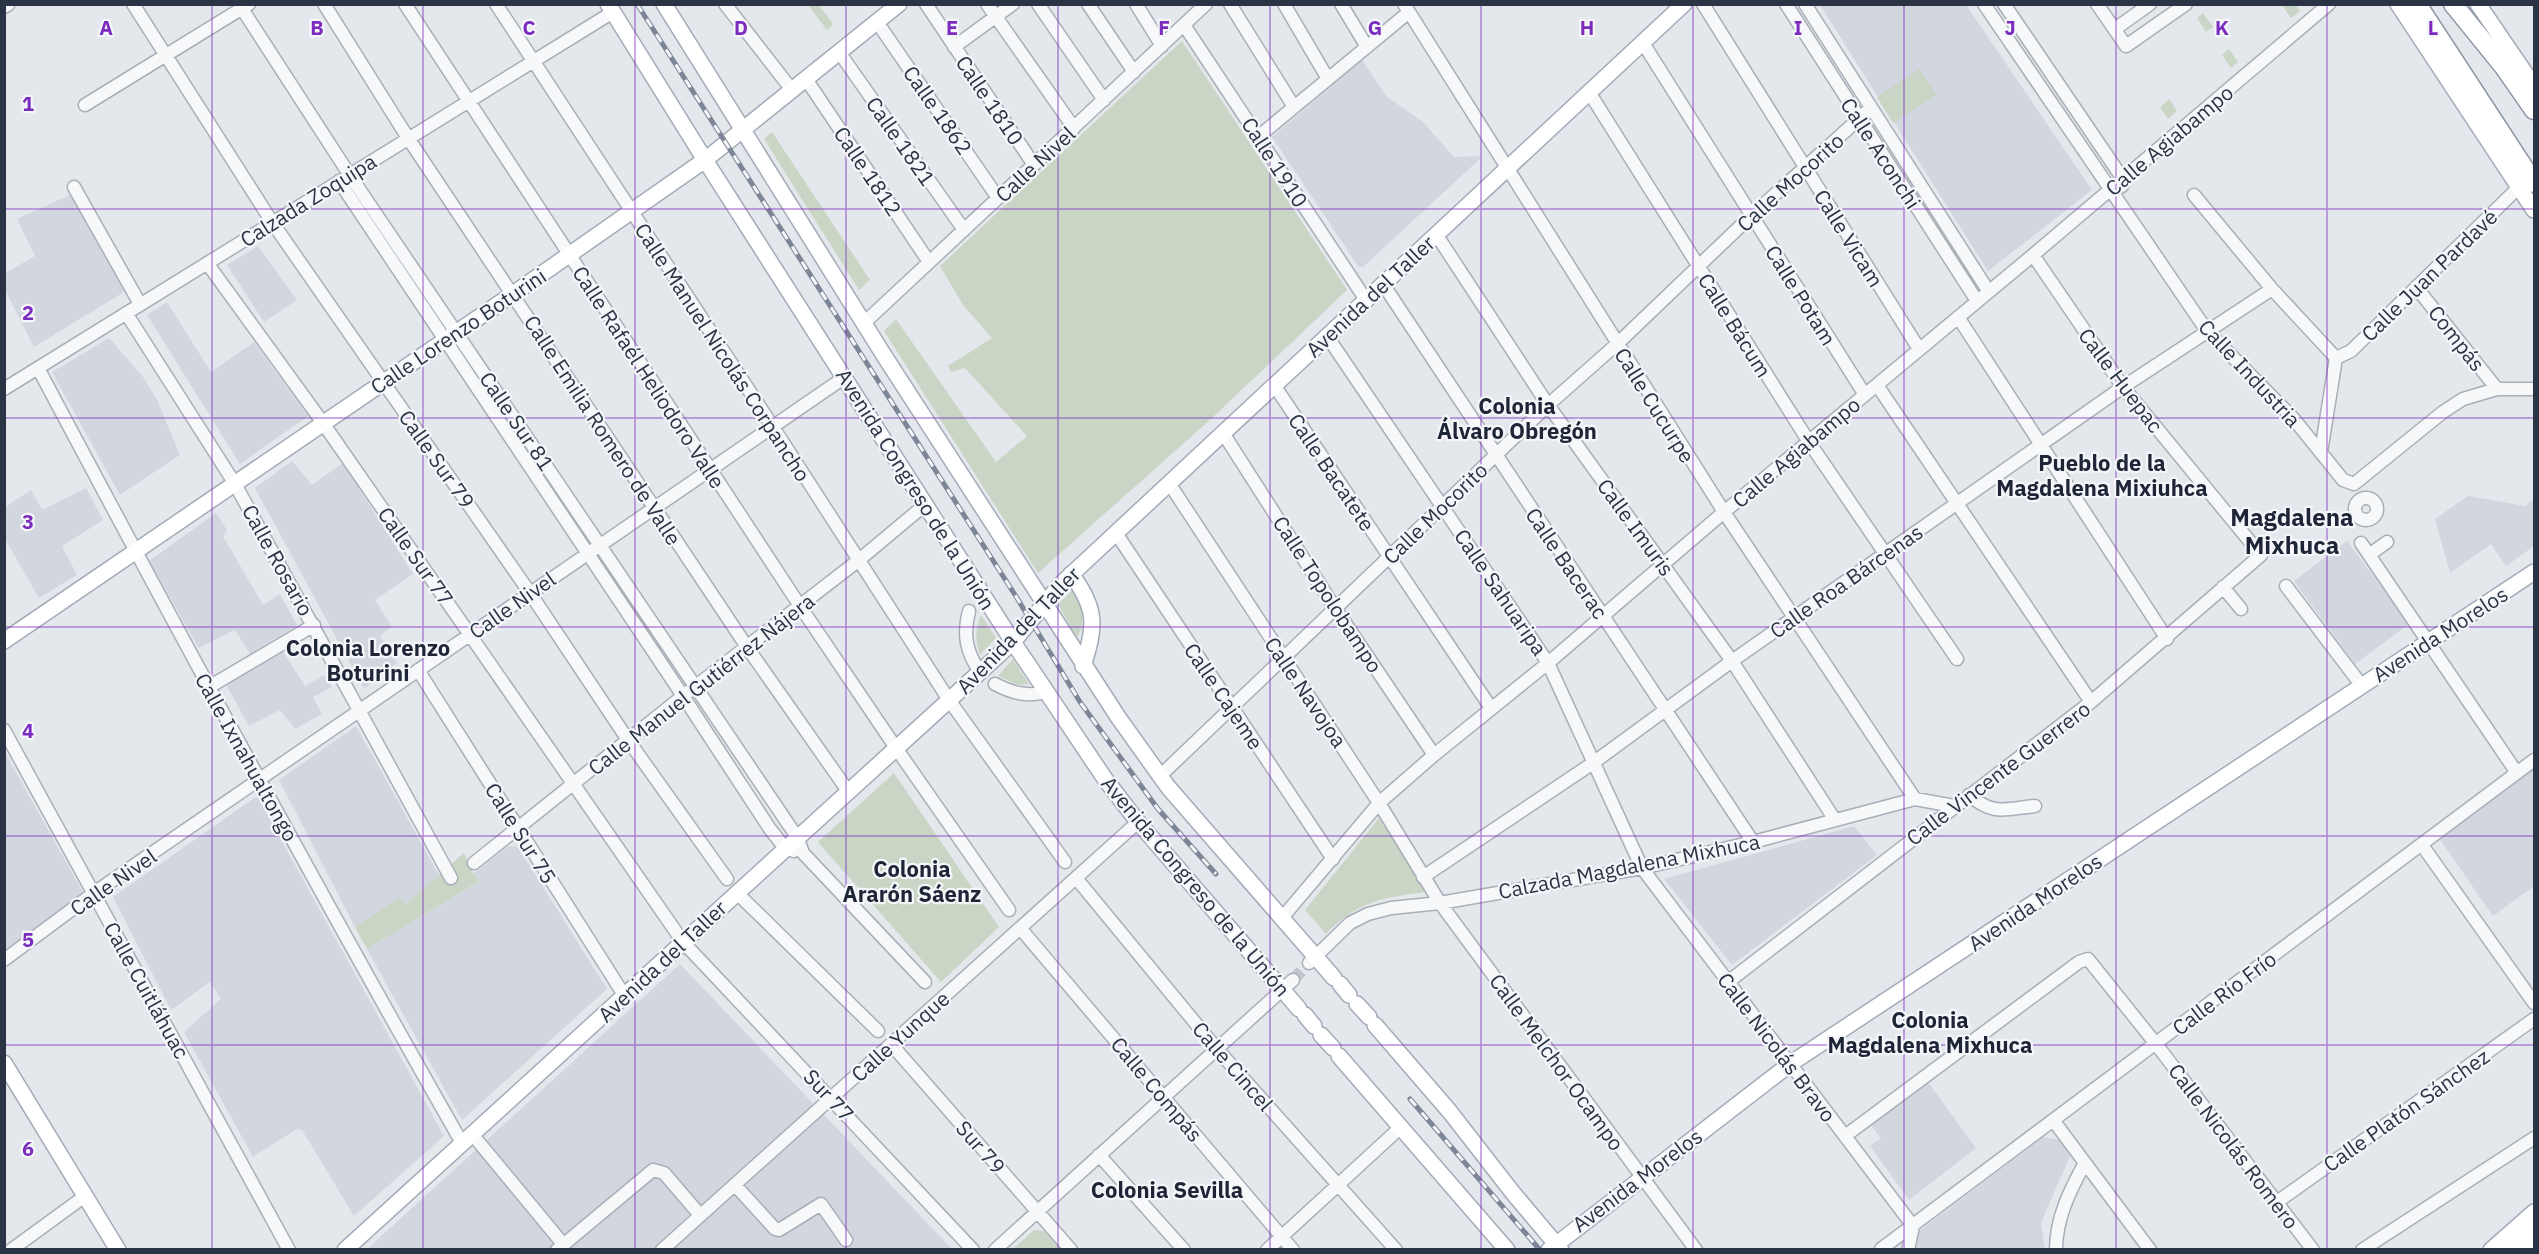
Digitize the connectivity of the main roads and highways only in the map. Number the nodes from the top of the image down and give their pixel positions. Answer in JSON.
{"nodes":[{"id":1,"x":664,"y":4,"type":"edge"},
{"id":2,"x":899,"y":4,"type":"edge"},
{"id":3,"x":1684,"y":4,"type":"edge"},
{"id":4,"x":2398,"y":4,"type":"edge"},
{"id":5,"x":2417,"y":4,"type":"edge"},
{"id":6,"x":2453,"y":4,"type":"edge"},
{"id":7,"x":2467,"y":4,"type":"edge"},
{"id":8,"x":2478,"y":4,"type":"edge"},
{"id":9,"x":611,"y":8,"type":"edge"},
{"id":10,"x":2504,"y":67,"type":"junction"},
{"id":11,"x":2535,"y":86,"type":"edge"},
{"id":12,"x":2535,"y":111,"type":"edge"},
{"id":13,"x":743,"y":130,"type":"junction"},
{"id":14,"x":705,"y":160,"type":"junction"},
{"id":15,"x":2527,"y":185,"type":"edge"},
{"id":16,"x":2535,"y":210,"type":"edge"},
{"id":17,"x":2535,"y":572,"type":"edge"},
{"id":18,"x":1071,"y":574,"type":"junction"},
{"id":19,"x":1043,"y":603,"type":"junction"},
{"id":20,"x":4,"y":641,"type":"edge"},
{"id":21,"x":1013,"y":642,"type":"junction"},
{"id":22,"x":1083,"y":666,"type":"junction"},
{"id":23,"x":4,"y":1063,"type":"edge"},
{"id":24,"x":2535,"y":1212,"type":"edge"},
{"id":25,"x":2535,"y":1231,"type":"edge"},
{"id":26,"x":1555,"y":1247,"type":"edge"},
{"id":27,"x":118,"y":1250,"type":"edge"},
{"id":28,"x":345,"y":1250,"type":"edge"},
{"id":29,"x":1507,"y":1250,"type":"edge"},
{"id":30,"x":2491,"y":1250,"type":"edge"},
{"id":31,"x":2505,"y":1250,"type":"edge"}],
"edges":[{"from":1,"to":13,"type":"main road","name":"Avenida Congreso de la Unión"},
{"from":2,"to":13,"type":"main road","name":"Calle Lorenzo Boturini"},
{"from":3,"to":18,"type":"main road","name":"Avenida del Taller"},
{"from":4,"to":15,"type":"main road"},
{"from":5,"to":15,"type":"highway"},
{"from":6,"to":10,"type":"highway"},
{"from":7,"to":10,"type":"highway"},
{"from":8,"to":11,"type":"main road"},
{"from":9,"to":14,"type":"main road","name":"Avenida Congreso de la Unión"},
{"from":10,"to":12,"type":"highway"},
{"from":13,"to":14,"type":"main road","name":"Calle Lorenzo Boturini"},
{"from":13,"to":19,"type":"main road","name":"Avenida Congreso de la Unión"},
{"from":14,"to":20,"type":"main road","name":"Calle Lorenzo Boturini"},
{"from":14,"to":21,"type":"main road","name":"Avenida Congreso de la Unión"},
{"from":15,"to":16,"type":"main road"},
{"from":17,"to":26,"type":"main road","name":"Avenida Morelos"},
{"from":18,"to":19,"type":"main road","name":"Avenida del Taller"},
{"from":18,"to":22,"type":"main road"},
{"from":19,"to":21,"type":"main road","name":"Avenida del Taller"},
{"from":19,"to":22,"type":"main road","name":"Avenida Congreso de la Unión"},
{"from":21,"to":28,"type":"main road","name":"Avenida del Taller"},
{"from":21,"to":29,"type":"main road","name":"Avenida Congreso de la Unión"},
{"from":22,"to":26,"type":"main road","name":"Avenida Congreso de la Unión"},
{"from":23,"to":27,"type":"main road"},
{"from":24,"to":30,"type":"main road"},
{"from":25,"to":31,"type":"highway"}]}
